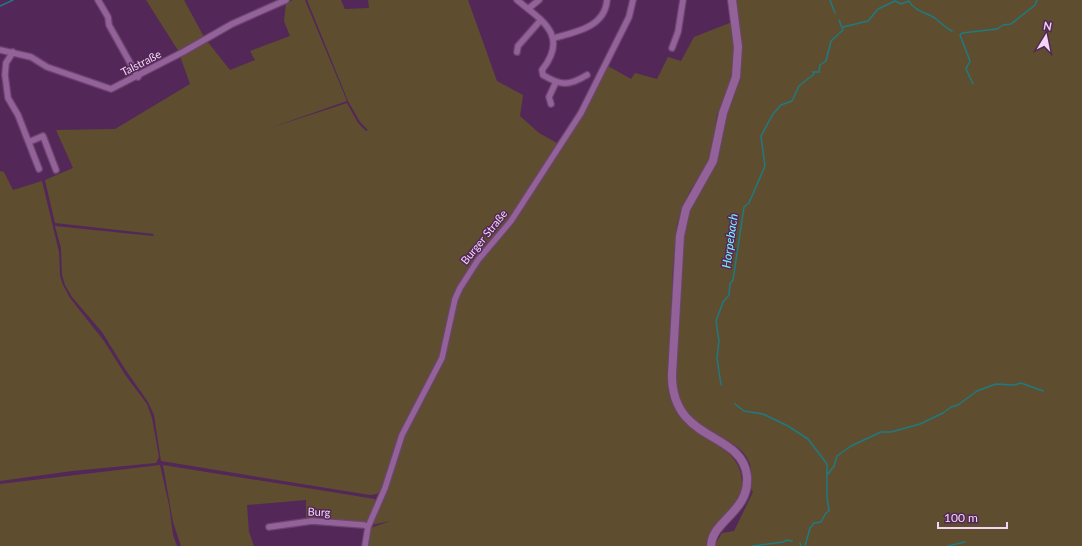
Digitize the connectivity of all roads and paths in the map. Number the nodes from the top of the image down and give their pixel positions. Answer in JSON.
{"nodes":[{"id":1,"x":98,"y":0,"type":"edge"},
{"id":2,"x":286,"y":0,"type":"edge"},
{"id":3,"x":516,"y":0,"type":"edge"},
{"id":4,"x":539,"y":0,"type":"edge"},
{"id":5,"x":607,"y":0,"type":"edge"},
{"id":6,"x":633,"y":0,"type":"edge"},
{"id":7,"x":683,"y":0,"type":"edge"},
{"id":8,"x":732,"y":0,"type":"edge"},
{"id":9,"x":528,"y":9,"type":"junction"},
{"id":10,"x":540,"y":21,"type":"junction"},
{"id":11,"x":554,"y":38,"type":"junction"},
{"id":12,"x":672,"y":48,"type":"dead end"},
{"id":13,"x":0,"y":50,"type":"edge"},
{"id":14,"x":13,"y":52,"type":"junction"},
{"id":15,"x":517,"y":52,"type":"dead end"},
{"id":16,"x":587,"y":74,"type":"dead end"},
{"id":17,"x":138,"y":76,"type":"junction"},
{"id":18,"x":556,"y":82,"type":"junction"},
{"id":19,"x":551,"y":104,"type":"dead end"},
{"id":20,"x":28,"y":142,"type":"junction"},
{"id":21,"x":39,"y":169,"type":"dead end"},
{"id":22,"x":56,"y":170,"type":"dead end"},
{"id":23,"x":268,"y":527,"type":"dead end"},
{"id":24,"x":368,"y":527,"type":"junction"},
{"id":25,"x":365,"y":546,"type":"edge"},
{"id":26,"x":710,"y":546,"type":"edge"}],
"edges":[{"from":1,"to":17,"type":"street"},
{"from":2,"to":17,"type":"street","name":"Talstraße"},
{"from":3,"to":9,"type":"street"},
{"from":4,"to":9,"type":"street"},
{"from":5,"to":11,"type":"street"},
{"from":6,"to":24,"type":"street","name":"Burger Straße"},
{"from":7,"to":12,"type":"street"},
{"from":8,"to":26,"type":"street"},
{"from":9,"to":10,"type":"street"},
{"from":10,"to":11,"type":"street"},
{"from":10,"to":15,"type":"street"},
{"from":11,"to":18,"type":"street"},
{"from":13,"to":14,"type":"street","name":"Talstraße"},
{"from":14,"to":17,"type":"street","name":"Talstraße"},
{"from":14,"to":20,"type":"street"},
{"from":16,"to":18,"type":"street"},
{"from":18,"to":19,"type":"street"},
{"from":20,"to":21,"type":"street"},
{"from":20,"to":22,"type":"street"},
{"from":23,"to":24,"type":"street","name":"Burg"},
{"from":24,"to":25,"type":"street"}]}
